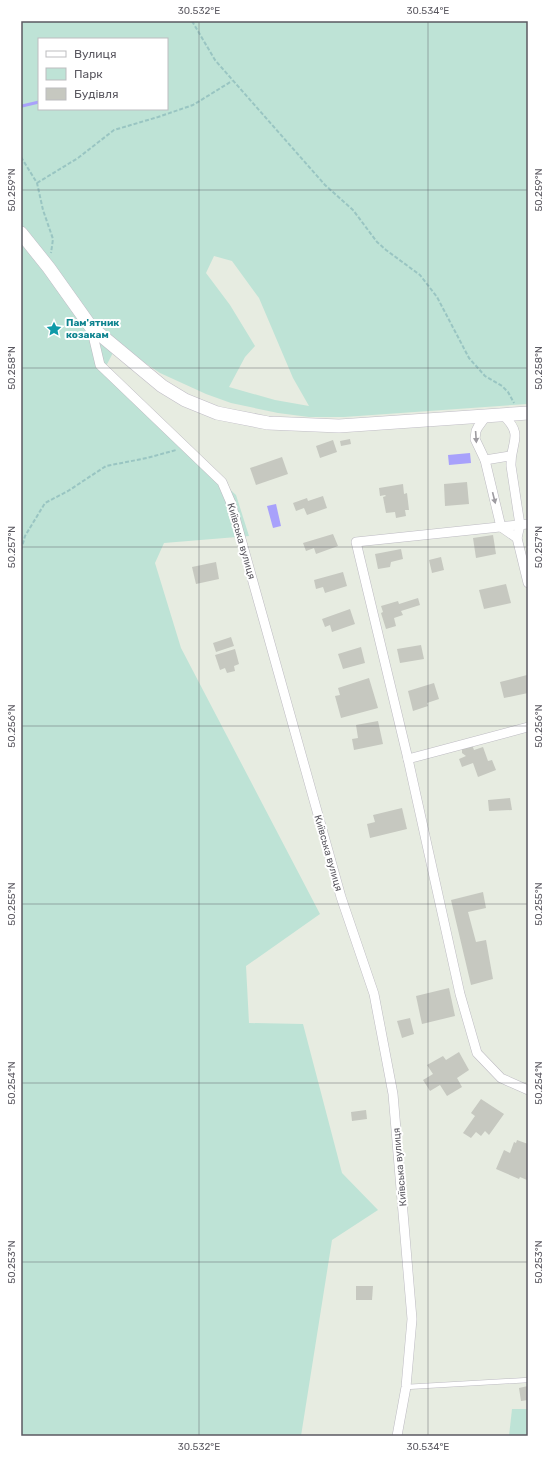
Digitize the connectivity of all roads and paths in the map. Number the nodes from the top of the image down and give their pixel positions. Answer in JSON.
{"nodes":[{"id":1,"x":192,"y":21,"type":"edge"},
{"id":2,"x":232,"y":81,"type":"junction"},
{"id":3,"x":21,"y":157,"type":"edge"},
{"id":4,"x":37,"y":183,"type":"junction"},
{"id":5,"x":21,"y":234,"type":"edge"},
{"id":6,"x":49,"y":268,"type":"junction"},
{"id":7,"x":91,"y":327,"type":"junction"},
{"id":8,"x":525,"y":414,"type":"edge"},
{"id":9,"x":503,"y":415,"type":"junction"},
{"id":10,"x":486,"y":416,"type":"junction"},
{"id":11,"x":185,"y":448,"type":"junction"},
{"id":12,"x":510,"y":456,"type":"junction"},
{"id":13,"x":484,"y":460,"type":"junction"},
{"id":14,"x":524,"y":525,"type":"edge"},
{"id":15,"x":501,"y":527,"type":"junction"},
{"id":16,"x":517,"y":538,"type":"junction"},
{"id":17,"x":21,"y":550,"type":"edge"},
{"id":18,"x":528,"y":583,"type":"edge"},
{"id":19,"x":528,"y":727,"type":"edge"},
{"id":20,"x":408,"y":759,"type":"junction"},
{"id":21,"x":528,"y":1090,"type":"edge"},
{"id":22,"x":528,"y":1380,"type":"edge"},
{"id":23,"x":406,"y":1387,"type":"junction"},
{"id":24,"x":398,"y":1436,"type":"edge"}],
"edges":[{"from":1,"to":2,"type":"path"},
{"from":2,"to":4,"type":"path"},
{"from":2,"to":8,"type":"path"},
{"from":3,"to":4,"type":"path"},
{"from":4,"to":6,"type":"path"},
{"from":5,"to":6,"type":"main road"},
{"from":6,"to":7,"type":"main road"},
{"from":7,"to":10,"type":"main road"},
{"from":7,"to":11,"type":"street","name":"Київська вулиця"},
{"from":8,"to":9,"type":"main road"},
{"from":9,"to":10,"type":"main road"},
{"from":9,"to":12,"type":"street"},
{"from":10,"to":13,"type":"street","one_way":true},
{"from":11,"to":17,"type":"path"},
{"from":11,"to":23,"type":"street","name":"Київська вулиця"},
{"from":12,"to":13,"type":"street"},
{"from":12,"to":14,"type":"street"},
{"from":13,"to":15,"type":"street","one_way":true},
{"from":14,"to":15,"type":"street"},
{"from":14,"to":16,"type":"street"},
{"from":15,"to":16,"type":"street"},
{"from":15,"to":20,"type":"street"},
{"from":16,"to":18,"type":"street"},
{"from":19,"to":20,"type":"street"},
{"from":20,"to":21,"type":"street"},
{"from":22,"to":23,"type":"lane"},
{"from":23,"to":24,"type":"street","name":"Київська вулиця"}]}
